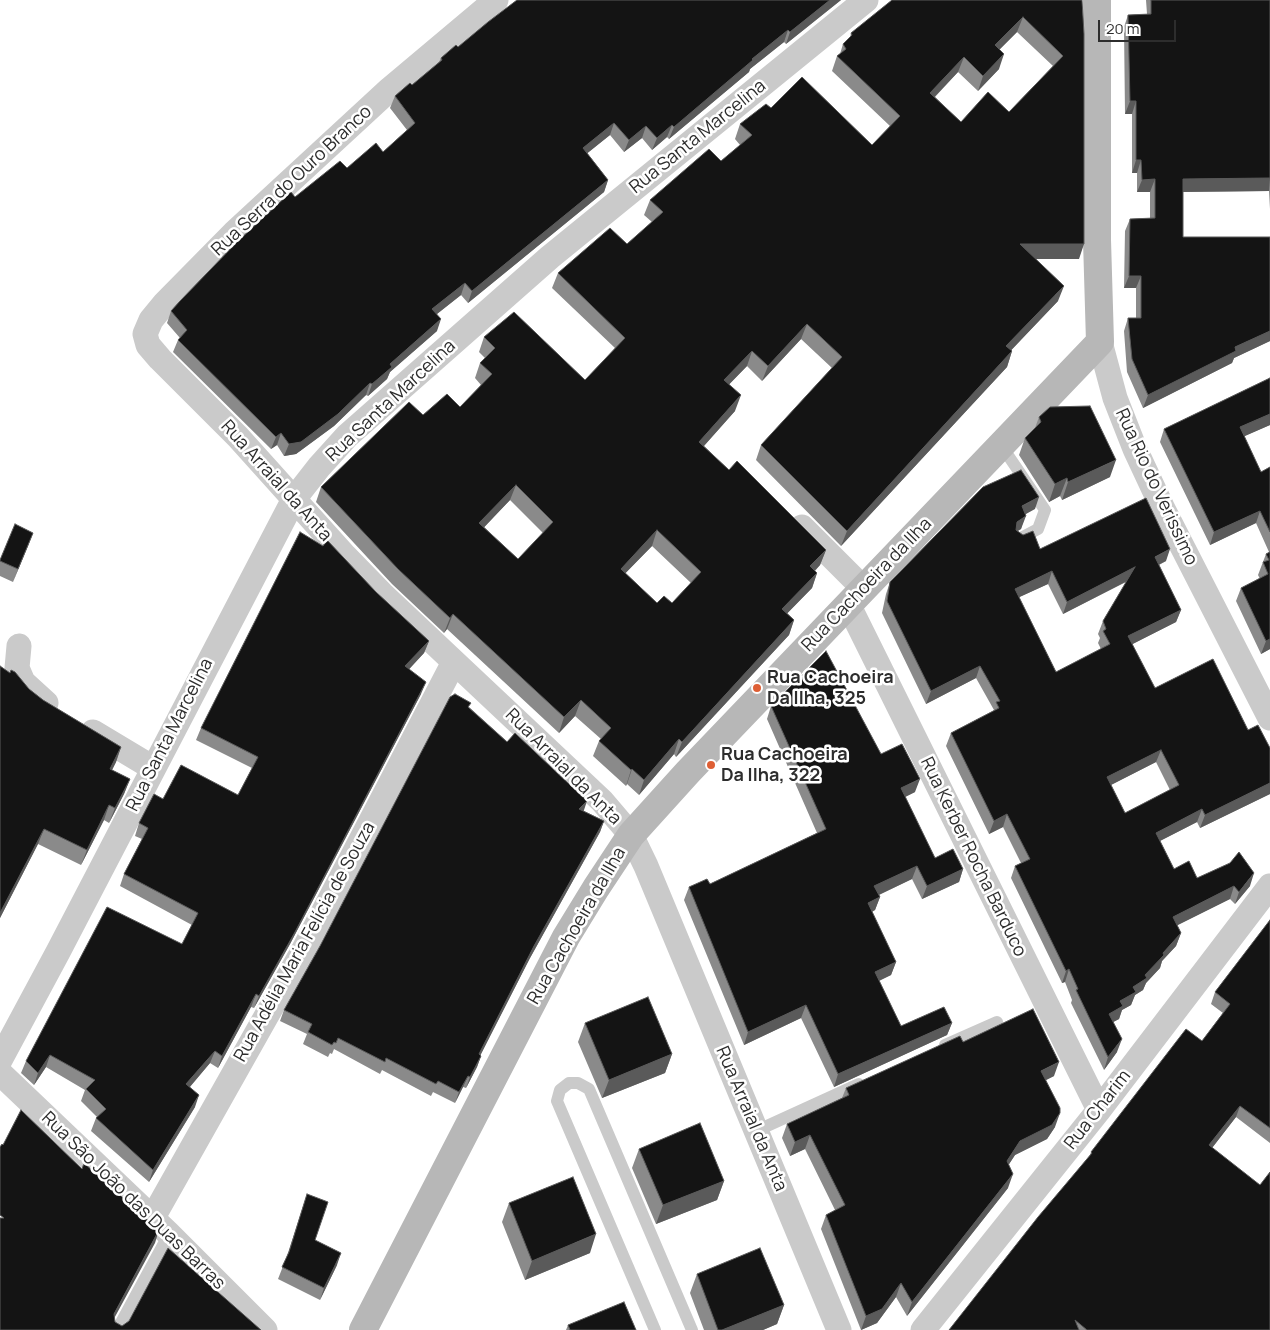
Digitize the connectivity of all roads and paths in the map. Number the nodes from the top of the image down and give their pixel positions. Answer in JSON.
{"nodes":[{"id":1,"x":496,"y":0,"type":"edge"},
{"id":2,"x":866,"y":0,"type":"edge"},
{"id":3,"x":1097,"y":0,"type":"edge"},
{"id":4,"x":1100,"y":342,"type":"junction"},
{"id":5,"x":181,"y":380,"type":"joint"},
{"id":6,"x":1001,"y":445,"type":"junction"},
{"id":7,"x":294,"y":499,"type":"junction"},
{"id":8,"x":787,"y":511,"type":"edge"},
{"id":9,"x":1020,"y":539,"type":"edge"},
{"id":10,"x":856,"y":597,"type":"junction"},
{"id":11,"x":18,"y":646,"type":"dead end"},
{"id":12,"x":454,"y":662,"type":"junction"},
{"id":13,"x":1270,"y":718,"type":"edge"},
{"id":14,"x":153,"y":768,"type":"junction"},
{"id":15,"x":631,"y":835,"type":"junction"},
{"id":16,"x":1270,"y":886,"type":"edge"},
{"id":17,"x":996,"y":1022,"type":"dead end"},
{"id":18,"x":934,"y":1050,"type":"edge"},
{"id":19,"x":0,"y":1060,"type":"edge"},
{"id":20,"x":0,"y":1073,"type":"edge"},
{"id":21,"x":872,"y":1078,"type":"edge"},
{"id":22,"x":1099,"y":1110,"type":"junction"},
{"id":23,"x":756,"y":1131,"type":"junction"},
{"id":24,"x":161,"y":1227,"type":"junction"},
{"id":25,"x":117,"y":1330,"type":"edge"},
{"id":26,"x":265,"y":1330,"type":"edge"},
{"id":27,"x":363,"y":1330,"type":"edge"},
{"id":28,"x":655,"y":1330,"type":"edge"},
{"id":29,"x":692,"y":1330,"type":"edge"},
{"id":30,"x":839,"y":1330,"type":"edge"},
{"id":31,"x":923,"y":1330,"type":"edge"}],
"edges":[{"from":1,"to":5,"type":"street","name":"Rua Serra do Ouro Branco"},
{"from":2,"to":7,"type":"street","name":"Rua Santa Marcelina"},
{"from":3,"to":4,"type":"street","name":"Rua Rio do Verissimo"},
{"from":4,"to":6,"type":"street","name":"Rua Cachoeira da Ilha"},
{"from":4,"to":13,"type":"street","name":"Rua Rio do Verissimo"},
{"from":5,"to":7,"type":"street","name":"Rua Arraial da Anta"},
{"from":6,"to":9,"type":"lane"},
{"from":6,"to":10,"type":"street","name":"Rua Cachoeira da Ilha"},
{"from":7,"to":12,"type":"street","name":"Rua Arraial da Anta"},
{"from":7,"to":14,"type":"street","name":"Rua Santa Marcelina"},
{"from":8,"to":10,"type":"street","name":"Rua Kerber Rocha Barduco"},
{"from":10,"to":15,"type":"street","name":"Rua Cachoeira da Ilha"},
{"from":10,"to":22,"type":"street","name":"Rua Kerber Rocha Barduco"},
{"from":11,"to":14,"type":"street"},
{"from":12,"to":15,"type":"street","name":"Rua Arraial da Anta"},
{"from":12,"to":24,"type":"street","name":"Rua Adélia Maria Felícia de Souza"},
{"from":14,"to":19,"type":"street","name":"Rua Santa Marcelina"},
{"from":15,"to":23,"type":"street","name":"Rua Arraial da Anta"},
{"from":15,"to":27,"type":"street","name":"Rua Cachoeira da Ilha"},
{"from":16,"to":22,"type":"street","name":"Rua Charim"},
{"from":17,"to":18,"type":"lane"},
{"from":20,"to":24,"type":"street","name":"Rua São João das Duas Barras"},
{"from":21,"to":23,"type":"lane"},
{"from":22,"to":31,"type":"street","name":"Rua Charim"},
{"from":23,"to":30,"type":"street","name":"Rua Arraial da Anta"},
{"from":24,"to":25,"type":"lane"},
{"from":24,"to":26,"type":"street","name":"Rua São João das Duas Barras"},
{"from":28,"to":29,"type":"lane"}]}
